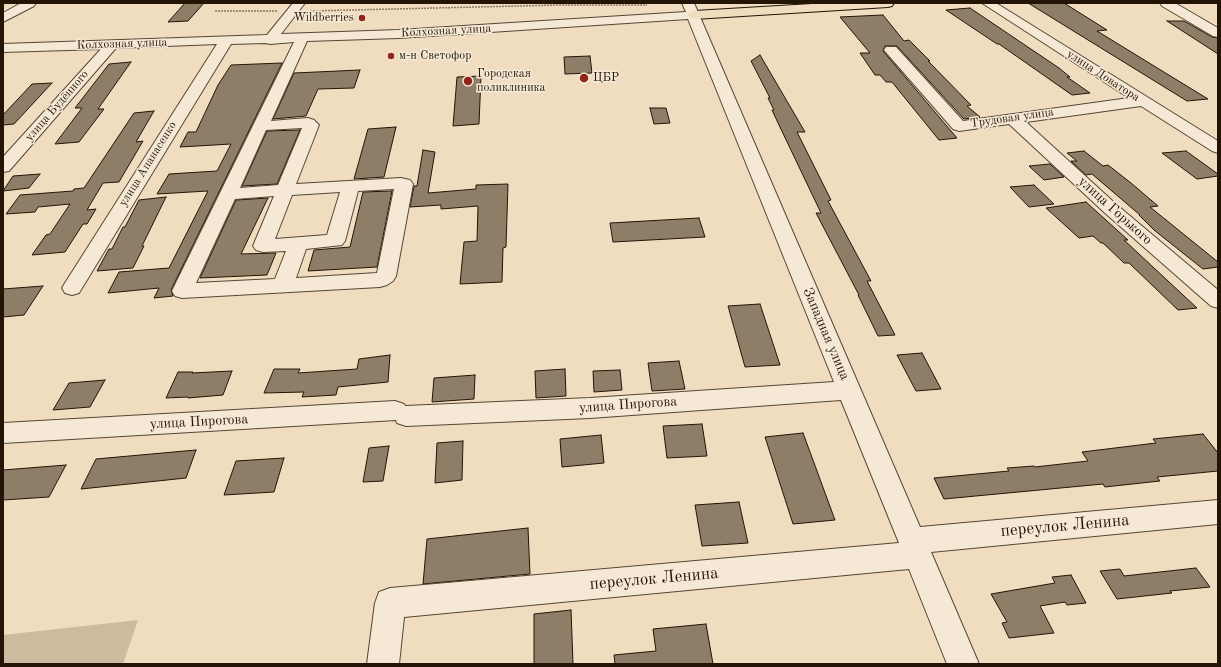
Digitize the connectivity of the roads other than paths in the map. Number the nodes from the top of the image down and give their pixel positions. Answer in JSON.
{"nodes":[{"id":1,"x":30,"y":3,"type":"edge"},
{"id":2,"x":888,"y":3,"type":"edge"},
{"id":3,"x":988,"y":3,"type":"edge"},
{"id":4,"x":1166,"y":3,"type":"edge"},
{"id":5,"x":825,"y":5,"type":"edge"},
{"id":6,"x":295,"y":7,"type":"edge"},
{"id":7,"x":691,"y":9,"type":"edge"},
{"id":8,"x":3,"y":18,"type":"edge"},
{"id":9,"x":1218,"y":33,"type":"edge"},
{"id":10,"x":302,"y":38,"type":"junction"},
{"id":11,"x":270,"y":40,"type":"junction"},
{"id":12,"x":226,"y":41,"type":"junction"},
{"id":13,"x":111,"y":45,"type":"junction"},
{"id":14,"x":3,"y":48,"type":"edge"},
{"id":15,"x":891,"y":50,"type":"dead end"},
{"id":16,"x":1142,"y":101,"type":"junction"},
{"id":17,"x":1012,"y":118,"type":"junction"},
{"id":18,"x":261,"y":126,"type":"junction"},
{"id":19,"x":1218,"y":148,"type":"edge"},
{"id":20,"x":3,"y":167,"type":"edge"},
{"id":21,"x":350,"y":186,"type":"junction"},
{"id":22,"x":284,"y":190,"type":"junction"},
{"id":23,"x":228,"y":194,"type":"junction"},
{"id":24,"x":298,"y":244,"type":"junction"},
{"id":25,"x":283,"y":286,"type":"junction"},
{"id":26,"x":72,"y":288,"type":"dead end"},
{"id":27,"x":1218,"y":301,"type":"edge"},
{"id":28,"x":850,"y":390,"type":"junction"},
{"id":29,"x":3,"y":433,"type":"edge"},
{"id":30,"x":1218,"y":512,"type":"edge"},
{"id":31,"x":915,"y":548,"type":"junction"},
{"id":32,"x":383,"y":664,"type":"edge"},
{"id":33,"x":964,"y":664,"type":"edge"}],
"edges":[{"from":1,"to":8,"type":"street"},
{"from":2,"to":5,"type":"main road","name":"Колхозная улица"},
{"from":3,"to":16,"type":"street","name":"улица Доватора"},
{"from":4,"to":9,"type":"street"},
{"from":5,"to":7,"type":"main road","name":"Колхозная улица"},
{"from":6,"to":11,"type":"street"},
{"from":7,"to":10,"type":"street","name":"Колхозная улица"},
{"from":7,"to":28,"type":"street","name":"Западная улица"},
{"from":10,"to":11,"type":"street","name":"Колхозная улица"},
{"from":10,"to":18,"type":"street"},
{"from":11,"to":12,"type":"street","name":"Колхозная улица"},
{"from":12,"to":13,"type":"street","name":"Колхозная улица"},
{"from":12,"to":26,"type":"street","name":"улица Апанасенко"},
{"from":13,"to":14,"type":"street","name":"Колхозная улица"},
{"from":13,"to":20,"type":"street","name":"улица Будённого"},
{"from":15,"to":17,"type":"street","name":"Трудовая улица"},
{"from":16,"to":17,"type":"street","name":"Трудовая улица"},
{"from":16,"to":19,"type":"street","name":"улица Доватора"},
{"from":17,"to":27,"type":"street","name":"улица Горького"},
{"from":18,"to":22,"type":"street"},
{"from":18,"to":23,"type":"street"},
{"from":21,"to":22,"type":"street"},
{"from":21,"to":24,"type":"street"},
{"from":21,"to":25,"type":"street"},
{"from":22,"to":23,"type":"street"},
{"from":22,"to":24,"type":"street"},
{"from":23,"to":25,"type":"street"},
{"from":24,"to":25,"type":"street"},
{"from":28,"to":29,"type":"street","name":"улица Пирогова"},
{"from":28,"to":31,"type":"street","name":"Западная улица"},
{"from":30,"to":31,"type":"street","name":"переулок Ленина"},
{"from":31,"to":32,"type":"street","name":"переулок Ленина"},
{"from":31,"to":33,"type":"street","name":"Западная улица"}]}
